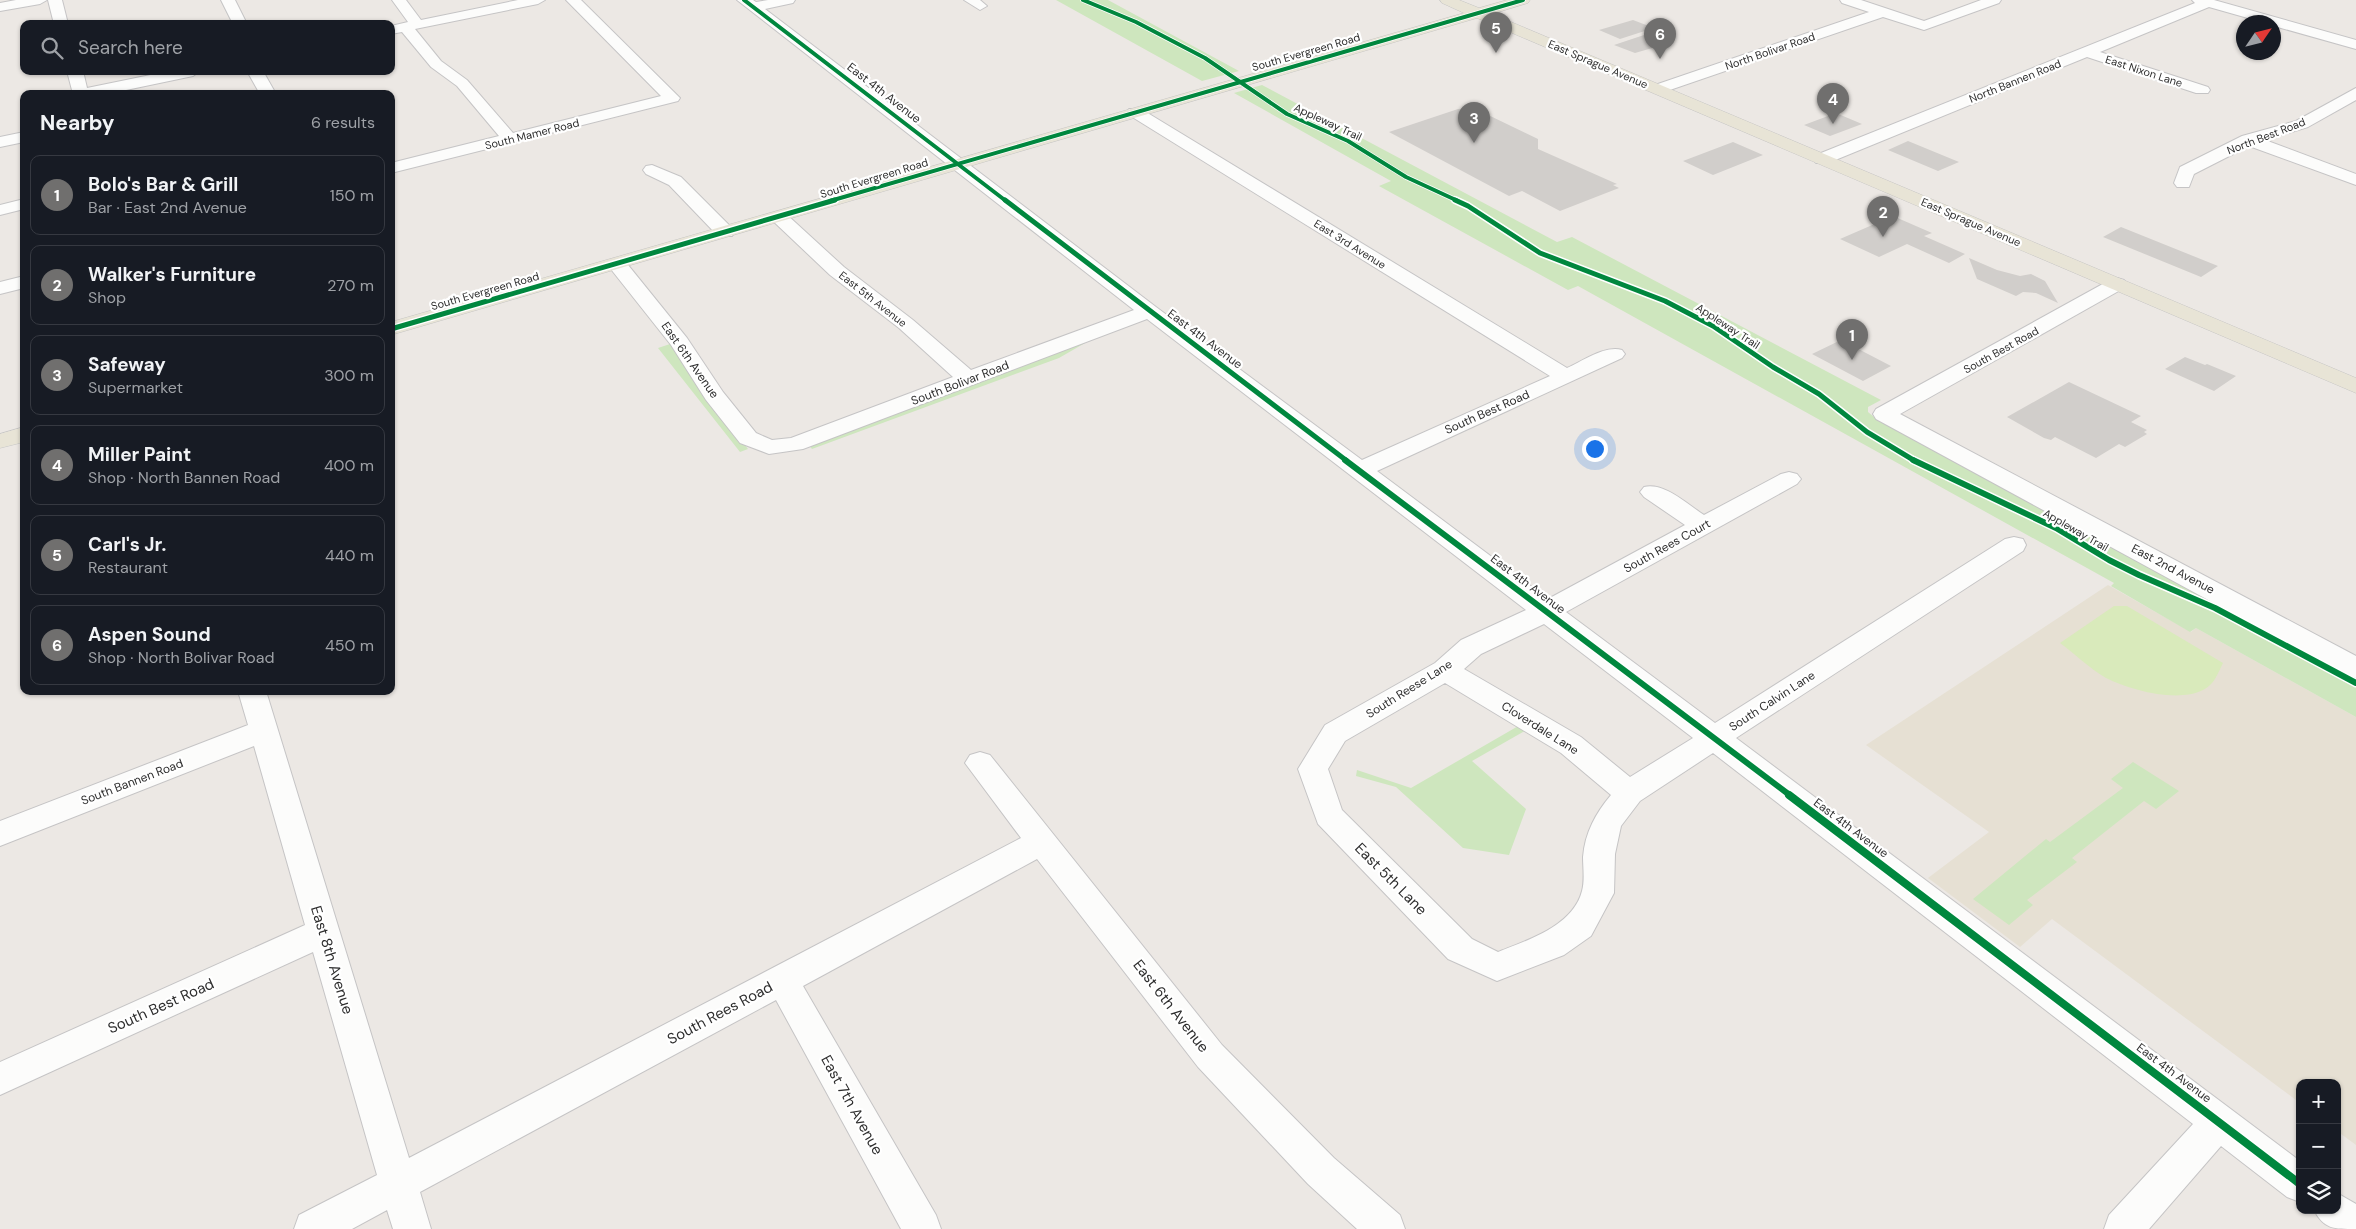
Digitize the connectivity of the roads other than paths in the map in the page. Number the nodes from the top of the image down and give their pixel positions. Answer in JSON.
{"nodes":[{"id":1,"x":40,"y":0,"type":"edge"},
{"id":2,"x":55,"y":0,"type":"edge"},
{"id":3,"x":228,"y":0,"type":"edge"},
{"id":4,"x":399,"y":0,"type":"edge"},
{"id":5,"x":538,"y":0,"type":"edge"},
{"id":6,"x":573,"y":0,"type":"edge"},
{"id":7,"x":788,"y":0,"type":"edge"},
{"id":8,"x":1447,"y":0,"type":"edge"},
{"id":9,"x":1523,"y":0,"type":"edge"},
{"id":10,"x":1847,"y":0,"type":"edge"},
{"id":11,"x":1994,"y":0,"type":"edge"},
{"id":12,"x":2203,"y":1,"type":"edge"},
{"id":13,"x":749,"y":4,"type":"edge"},
{"id":14,"x":0,"y":7,"type":"edge"},
{"id":15,"x":1883,"y":12,"type":"junction"},
{"id":16,"x":1478,"y":13,"type":"junction"},
{"id":17,"x":60,"y":20,"type":"edge"},
{"id":18,"x":238,"y":20,"type":"edge"},
{"id":19,"x":405,"y":27,"type":"edge"},
{"id":20,"x":2356,"y":45,"type":"edge"},
{"id":21,"x":2086,"y":52,"type":"junction"},
{"id":22,"x":76,"y":75,"type":"edge"},
{"id":23,"x":174,"y":75,"type":"edge"},
{"id":24,"x":257,"y":75,"type":"edge"},
{"id":25,"x":81,"y":90,"type":"edge"},
{"id":26,"x":101,"y":90,"type":"edge"},
{"id":27,"x":266,"y":90,"type":"edge"},
{"id":28,"x":1658,"y":90,"type":"junction"},
{"id":29,"x":2202,"y":90,"type":"dead end"},
{"id":30,"x":2356,"y":93,"type":"edge"},
{"id":31,"x":1135,"y":112,"type":"junction"},
{"id":32,"x":20,"y":137,"type":"edge"},
{"id":33,"x":510,"y":139,"type":"junction"},
{"id":34,"x":2248,"y":140,"type":"junction"},
{"id":35,"x":0,"y":142,"type":"edge"},
{"id":36,"x":1822,"y":159,"type":"junction"},
{"id":37,"x":958,"y":164,"type":"junction"},
{"id":38,"x":395,"y":167,"type":"edge"},
{"id":39,"x":652,"y":170,"type":"dead end"},
{"id":40,"x":2356,"y":180,"type":"edge"},
{"id":41,"x":2183,"y":183,"type":"dead end"},
{"id":42,"x":20,"y":205,"type":"edge"},
{"id":43,"x":0,"y":210,"type":"edge"},
{"id":44,"x":779,"y":217,"type":"junction"},
{"id":45,"x":725,"y":232,"type":"junction"},
{"id":46,"x":617,"y":264,"type":"junction"},
{"id":47,"x":20,"y":283,"type":"edge"},
{"id":48,"x":2118,"y":284,"type":"junction"},
{"id":49,"x":0,"y":288,"type":"edge"},
{"id":50,"x":1149,"y":311,"type":"junction"},
{"id":51,"x":395,"y":328,"type":"edge"},
{"id":52,"x":1614,"y":354,"type":"dead end"},
{"id":53,"x":1565,"y":376,"type":"junction"},
{"id":54,"x":969,"y":380,"type":"junction"},
{"id":55,"x":2356,"y":386,"type":"edge"},
{"id":56,"x":1884,"y":414,"type":"joint"},
{"id":57,"x":20,"y":435,"type":"edge"},
{"id":58,"x":0,"y":441,"type":"edge"},
{"id":59,"x":769,"y":447,"type":"joint"},
{"id":60,"x":1360,"y":470,"type":"junction"},
{"id":61,"x":1788,"y":479,"type":"dead end"},
{"id":62,"x":1652,"y":492,"type":"dead end"},
{"id":63,"x":1703,"y":526,"type":"junction"},
{"id":64,"x":2014,"y":545,"type":"dead end"},
{"id":65,"x":1545,"y":612,"type":"junction"},
{"id":66,"x":2356,"y":668,"type":"edge"},
{"id":67,"x":1445,"y":670,"type":"junction"},
{"id":68,"x":253,"y":695,"type":"edge"},
{"id":69,"x":264,"y":730,"type":"junction"},
{"id":70,"x":1714,"y":738,"type":"junction"},
{"id":71,"x":980,"y":763,"type":"dead end"},
{"id":72,"x":1313,"y":769,"type":"joint"},
{"id":73,"x":1630,"y":793,"type":"junction"},
{"id":74,"x":0,"y":834,"type":"edge"},
{"id":75,"x":1042,"y":842,"type":"junction"},
{"id":76,"x":323,"y":932,"type":"junction"},
{"id":77,"x":1497,"y":967,"type":"joint"},
{"id":78,"x":782,"y":980,"type":"junction"},
{"id":79,"x":0,"y":1079,"type":"edge"},
{"id":80,"x":2219,"y":1122,"type":"junction"},
{"id":81,"x":2296,"y":1181,"type":"edge"},
{"id":82,"x":399,"y":1184,"type":"junction"},
{"id":83,"x":2338,"y":1214,"type":"edge"},
{"id":84,"x":1382,"y":1228,"type":"edge"},
{"id":85,"x":2356,"y":1228,"type":"edge"},
{"id":86,"x":313,"y":1229,"type":"edge"},
{"id":87,"x":412,"y":1229,"type":"edge"},
{"id":88,"x":922,"y":1229,"type":"edge"},
{"id":89,"x":2123,"y":1229,"type":"edge"}],
"edges":[{"from":1,"to":14,"type":"street"},
{"from":2,"to":17,"type":"street"},
{"from":3,"to":18,"type":"street"},
{"from":4,"to":19,"type":"street"},
{"from":5,"to":19,"type":"street"},
{"from":6,"to":33,"type":"street","name":"South Mamer Road"},
{"from":7,"to":13,"type":"street"},
{"from":8,"to":16,"type":"main road","name":"East Sprague Avenue"},
{"from":9,"to":16,"type":"main road","name":"South Evergreen Road"},
{"from":10,"to":15,"type":"street"},
{"from":11,"to":15,"type":"street"},
{"from":12,"to":20,"type":"street"},
{"from":12,"to":21,"type":"street","name":"North Bannen Road"},
{"from":13,"to":37,"type":"street","name":"East 4th Avenue"},
{"from":15,"to":28,"type":"street","name":"North Bolivar Road"},
{"from":16,"to":28,"type":"main road","name":"East Sprague Avenue"},
{"from":16,"to":31,"type":"main road","name":"South Evergreen Road"},
{"from":19,"to":33,"type":"street"},
{"from":21,"to":29,"type":"street","name":"East Nixon Lane"},
{"from":21,"to":36,"type":"street","name":"North Bannen Road"},
{"from":22,"to":25,"type":"street"},
{"from":23,"to":26,"type":"street"},
{"from":24,"to":27,"type":"street"},
{"from":28,"to":36,"type":"main road","name":"East Sprague Avenue"},
{"from":30,"to":34,"type":"street","name":"North Best Road"},
{"from":31,"to":37,"type":"main road","name":"South Evergreen Road"},
{"from":31,"to":53,"type":"street","name":"East 3rd Avenue"},
{"from":32,"to":35,"type":"street"},
{"from":33,"to":38,"type":"street","name":"South Mamer Road"},
{"from":34,"to":40,"type":"street"},
{"from":34,"to":41,"type":"street","name":"North Best Road"},
{"from":36,"to":48,"type":"main road","name":"East Sprague Avenue"},
{"from":37,"to":44,"type":"main road","name":"South Evergreen Road"},
{"from":37,"to":50,"type":"street","name":"East 4th Avenue"},
{"from":39,"to":45,"type":"street"},
{"from":42,"to":43,"type":"street"},
{"from":44,"to":45,"type":"main road","name":"South Evergreen Road"},
{"from":44,"to":54,"type":"street","name":"East 5th Avenue"},
{"from":45,"to":46,"type":"main road","name":"South Evergreen Road"},
{"from":46,"to":51,"type":"main road","name":"South Evergreen Road"},
{"from":46,"to":59,"type":"street","name":"East 6th Avenue"},
{"from":47,"to":49,"type":"street"},
{"from":48,"to":55,"type":"main road","name":"East Sprague Avenue"},
{"from":48,"to":56,"type":"street","name":"South Best Road"},
{"from":50,"to":54,"type":"street","name":"South Bolivar Road"},
{"from":50,"to":60,"type":"street","name":"East 4th Avenue"},
{"from":52,"to":53,"type":"street","name":"South Best Road"},
{"from":53,"to":60,"type":"street","name":"South Best Road"},
{"from":54,"to":59,"type":"street","name":"South Bolivar Road"},
{"from":56,"to":66,"type":"street","name":"East 2nd Avenue"},
{"from":57,"to":58,"type":"main road"},
{"from":60,"to":65,"type":"street","name":"East 4th Avenue"},
{"from":61,"to":63,"type":"street","name":"South Rees Court"},
{"from":62,"to":63,"type":"street"},
{"from":63,"to":65,"type":"street","name":"South Rees Court"},
{"from":64,"to":70,"type":"street","name":"South Calvin Lane"},
{"from":65,"to":67,"type":"street","name":"South Reese Lane"},
{"from":65,"to":70,"type":"street","name":"East 4th Avenue"},
{"from":67,"to":72,"type":"street","name":"South Reese Lane"},
{"from":67,"to":73,"type":"street","name":"Cloverdale Lane"},
{"from":68,"to":69,"type":"street","name":"East 8th Avenue"},
{"from":69,"to":74,"type":"street","name":"South Bannen Road"},
{"from":69,"to":76,"type":"street","name":"East 8th Avenue"},
{"from":70,"to":73,"type":"street","name":"South Calvin Lane"},
{"from":70,"to":80,"type":"street","name":"East 4th Avenue"},
{"from":71,"to":75,"type":"street","name":"East 6th Avenue"},
{"from":72,"to":77,"type":"street","name":"East 5th Lane"},
{"from":73,"to":77,"type":"street","name":"South Calvin Lane"},
{"from":75,"to":78,"type":"street","name":"South Rees Road"},
{"from":75,"to":84,"type":"street","name":"East 6th Avenue"},
{"from":76,"to":79,"type":"street","name":"South Best Road"},
{"from":76,"to":82,"type":"street","name":"East 8th Avenue"},
{"from":78,"to":82,"type":"street","name":"South Rees Road"},
{"from":78,"to":88,"type":"street","name":"East 7th Avenue"},
{"from":80,"to":81,"type":"street","name":"East 4th Avenue"},
{"from":80,"to":89,"type":"street"},
{"from":82,"to":86,"type":"street","name":"South Rees Road"},
{"from":82,"to":87,"type":"street","name":"East 8th Avenue"},
{"from":83,"to":85,"type":"street"}]}
